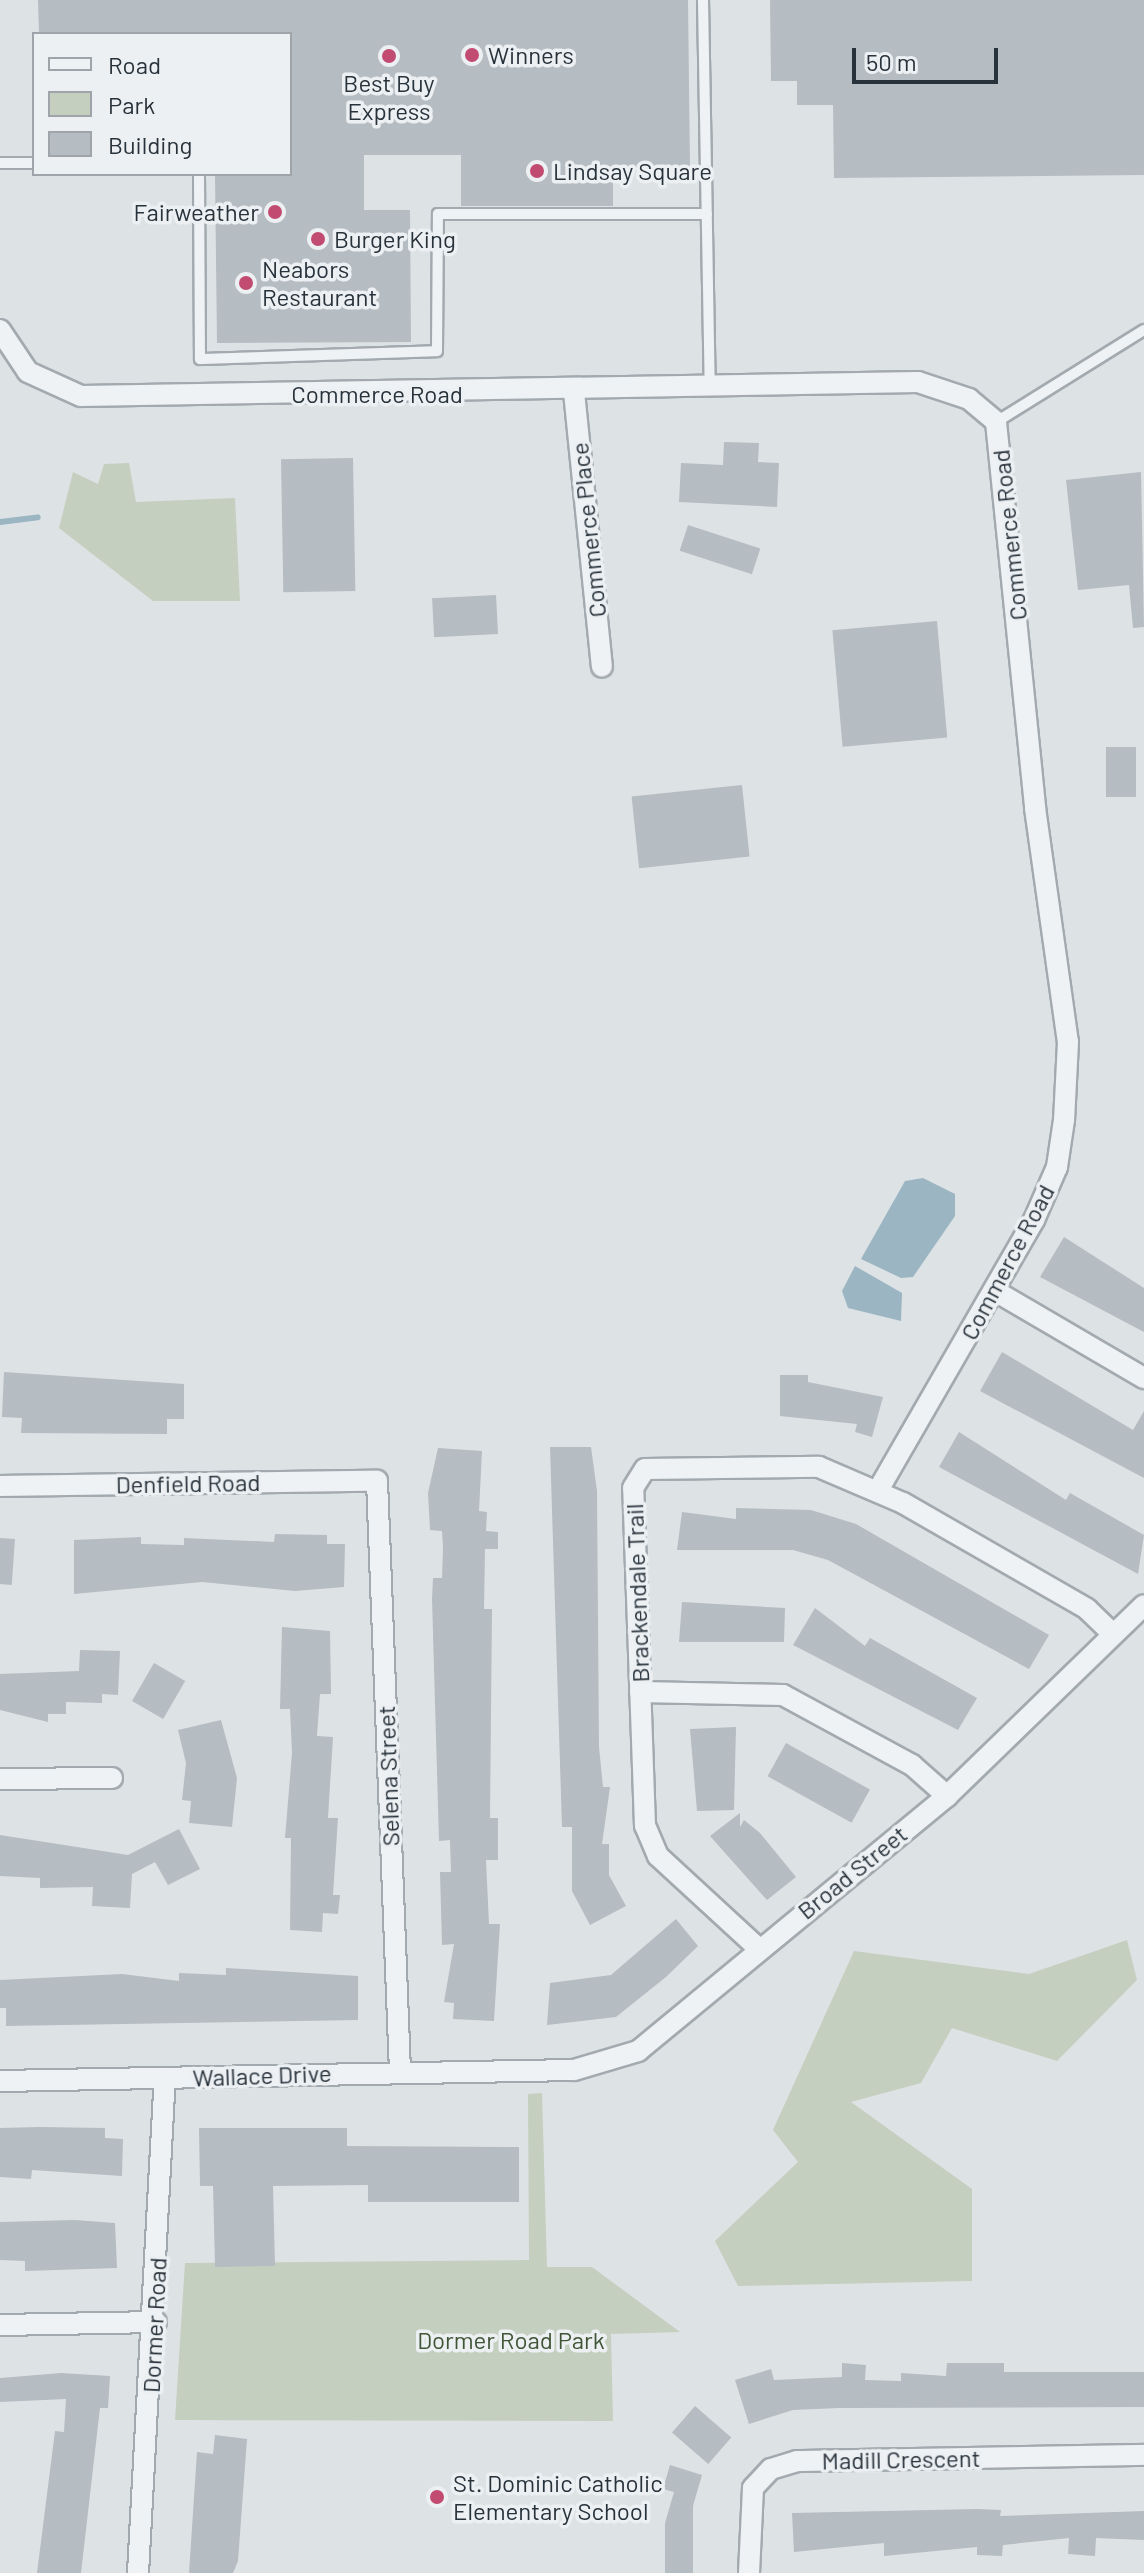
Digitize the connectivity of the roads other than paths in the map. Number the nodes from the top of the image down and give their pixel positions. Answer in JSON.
{"nodes":[{"id":1,"x":703,"y":0,"type":"edge"},
{"id":2,"x":0,"y":163,"type":"edge"},
{"id":3,"x":32,"y":163,"type":"edge"},
{"id":4,"x":199,"y":176,"type":"edge"},
{"id":5,"x":707,"y":214,"type":"junction"},
{"id":6,"x":0,"y":330,"type":"edge"},
{"id":7,"x":1144,"y":330,"type":"edge"},
{"id":8,"x":710,"y":387,"type":"junction"},
{"id":9,"x":574,"y":392,"type":"junction"},
{"id":10,"x":996,"y":422,"type":"junction"},
{"id":11,"x":602,"y":667,"type":"dead end"},
{"id":12,"x":995,"y":1291,"type":"junction"},
{"id":13,"x":1144,"y":1378,"type":"edge"},
{"id":14,"x":377,"y":1481,"type":"joint"},
{"id":15,"x":0,"y":1486,"type":"edge"},
{"id":16,"x":879,"y":1489,"type":"junction"},
{"id":17,"x":1144,"y":1605,"type":"edge"},
{"id":18,"x":1113,"y":1634,"type":"junction"},
{"id":19,"x":640,"y":1692,"type":"junction"},
{"id":20,"x":112,"y":1778,"type":"dead end"},
{"id":21,"x":0,"y":1779,"type":"edge"},
{"id":22,"x":947,"y":1796,"type":"junction"},
{"id":23,"x":758,"y":1948,"type":"junction"},
{"id":24,"x":525,"y":2068,"type":"joint"},
{"id":25,"x":400,"y":2071,"type":"junction"},
{"id":26,"x":165,"y":2078,"type":"junction"},
{"id":27,"x":0,"y":2081,"type":"edge"},
{"id":28,"x":156,"y":2322,"type":"junction"},
{"id":29,"x":0,"y":2325,"type":"edge"},
{"id":30,"x":1144,"y":2455,"type":"edge"},
{"id":31,"x":138,"y":2573,"type":"edge"},
{"id":32,"x":749,"y":2573,"type":"edge"}],
"edges":[{"from":1,"to":5,"type":"lane"},
{"from":2,"to":3,"type":"lane"},
{"from":4,"to":5,"type":"lane"},
{"from":5,"to":8,"type":"lane"},
{"from":6,"to":9,"type":"street","name":"Commerce Road"},
{"from":7,"to":10,"type":"lane"},
{"from":8,"to":9,"type":"street","name":"Commerce Road"},
{"from":8,"to":10,"type":"street","name":"Commerce Road"},
{"from":9,"to":11,"type":"street","name":"Commerce Place"},
{"from":10,"to":12,"type":"street","name":"Commerce Road"},
{"from":12,"to":13,"type":"street"},
{"from":12,"to":16,"type":"street","name":"Commerce Road"},
{"from":14,"to":15,"type":"street","name":"Denfield Road"},
{"from":14,"to":25,"type":"street","name":"Selena Street"},
{"from":16,"to":18,"type":"street","name":"Brackendale Trail"},
{"from":16,"to":19,"type":"street","name":"Brackendale Trail"},
{"from":17,"to":18,"type":"street","name":"Broad Street"},
{"from":18,"to":22,"type":"street","name":"Broad Street"},
{"from":19,"to":22,"type":"street"},
{"from":19,"to":23,"type":"street","name":"Brackendale Trail"},
{"from":20,"to":21,"type":"street"},
{"from":22,"to":23,"type":"street","name":"Broad Street"},
{"from":23,"to":24,"type":"street","name":"Broad Street"},
{"from":24,"to":25,"type":"street","name":"Wallace Drive"},
{"from":25,"to":26,"type":"street","name":"Wallace Drive"},
{"from":26,"to":27,"type":"street","name":"Wallace Drive"},
{"from":26,"to":28,"type":"street","name":"Dormer Road"},
{"from":28,"to":29,"type":"street"},
{"from":28,"to":31,"type":"street","name":"Dormer Road"},
{"from":30,"to":32,"type":"street","name":"Madill Crescent"}]}
